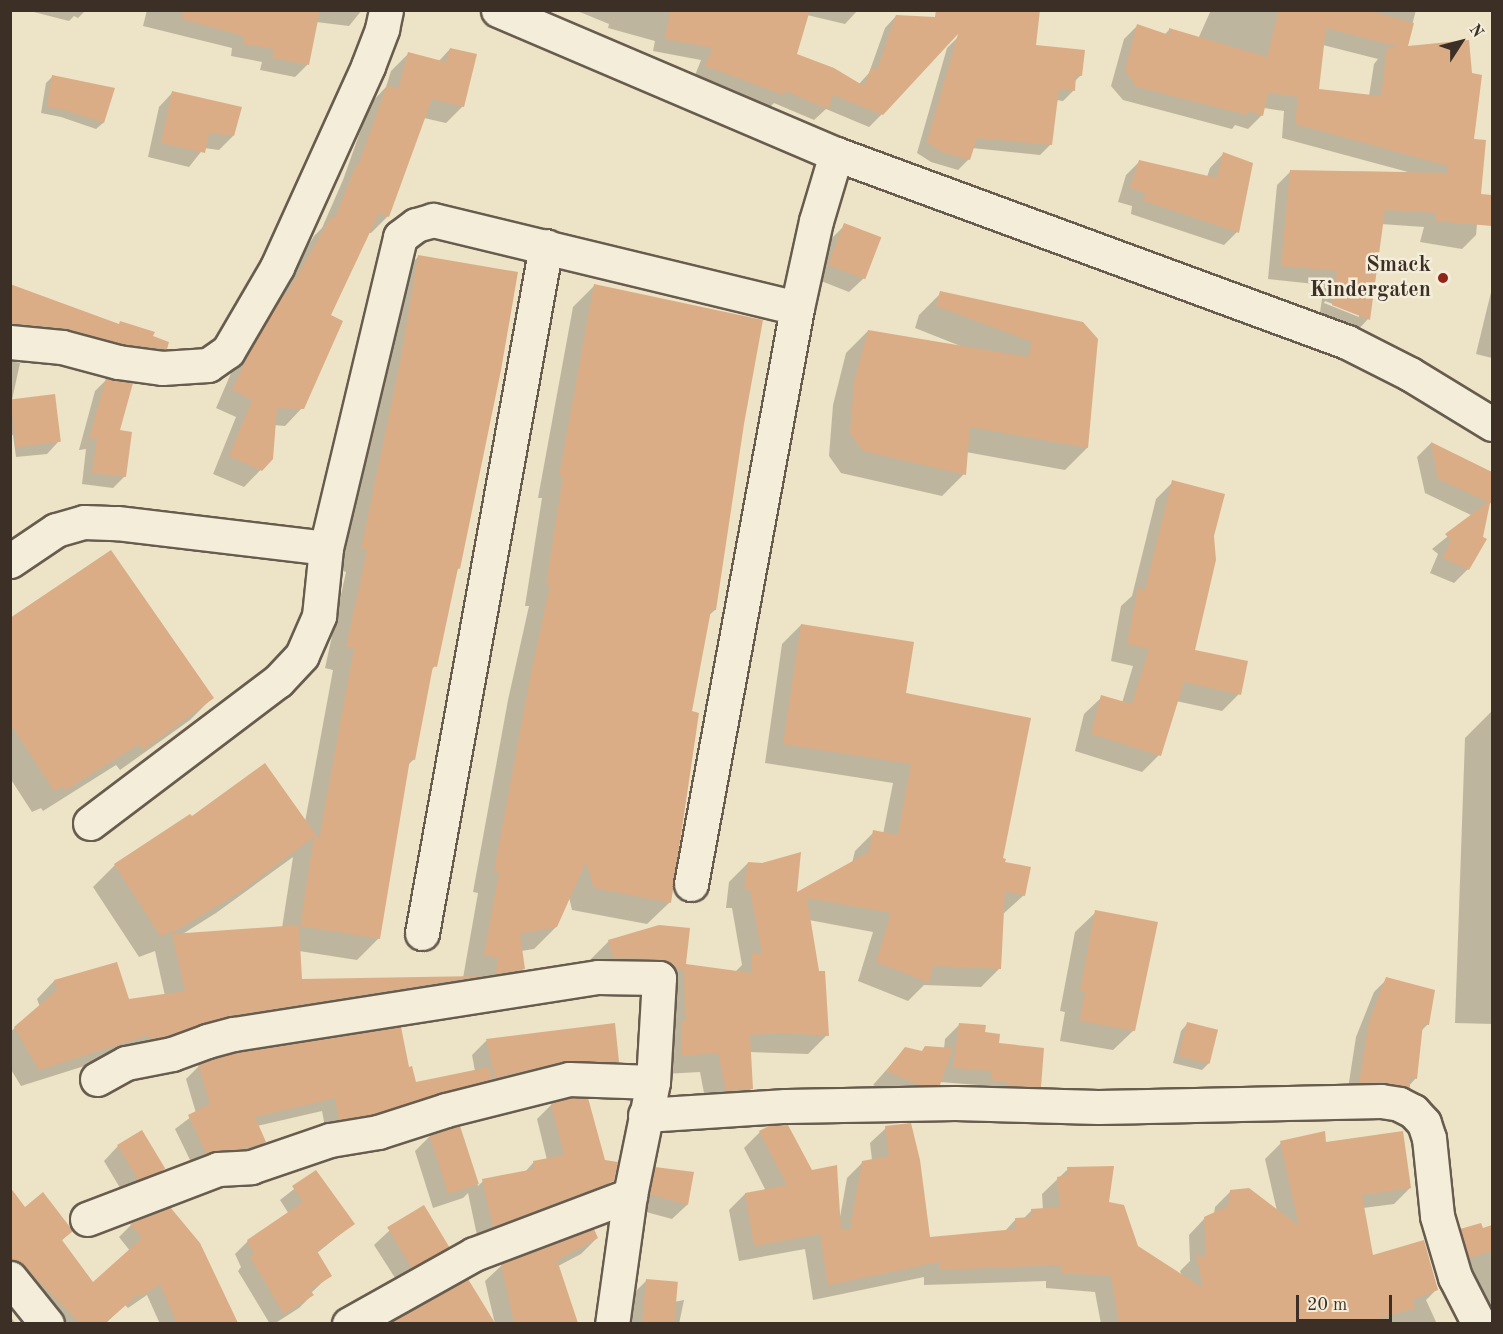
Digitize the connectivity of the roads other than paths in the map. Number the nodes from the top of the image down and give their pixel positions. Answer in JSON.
{"nodes":[{"id":1,"x":386,"y":10,"type":"edge"},
{"id":2,"x":498,"y":10,"type":"edge"},
{"id":3,"x":836,"y":154,"type":"junction"},
{"id":4,"x":546,"y":246,"type":"junction"},
{"id":5,"x":797,"y":308,"type":"junction"},
{"id":6,"x":10,"y":342,"type":"edge"},
{"id":7,"x":1492,"y":424,"type":"edge"},
{"id":8,"x":326,"y":548,"type":"junction"},
{"id":9,"x":10,"y":561,"type":"edge"},
{"id":10,"x":90,"y":823,"type":"dead end"},
{"id":11,"x":692,"y":884,"type":"dead end"},
{"id":12,"x":422,"y":933,"type":"dead end"},
{"id":13,"x":97,"y":1079,"type":"dead end"},
{"id":14,"x":653,"y":1082,"type":"junction"},
{"id":15,"x":645,"y":1115,"type":"junction"},
{"id":16,"x":630,"y":1195,"type":"junction"},
{"id":17,"x":87,"y":1219,"type":"dead end"},
{"id":18,"x":10,"y":1278,"type":"edge"},
{"id":19,"x":33,"y":1319,"type":"edge"},
{"id":20,"x":350,"y":1323,"type":"edge"},
{"id":21,"x":612,"y":1323,"type":"edge"},
{"id":22,"x":1479,"y":1323,"type":"edge"}],
"edges":[{"from":1,"to":6,"type":"street"},
{"from":2,"to":3,"type":"street"},
{"from":3,"to":5,"type":"street"},
{"from":3,"to":7,"type":"street"},
{"from":4,"to":5,"type":"street"},
{"from":4,"to":8,"type":"street"},
{"from":4,"to":12,"type":"street"},
{"from":5,"to":11,"type":"street"},
{"from":8,"to":9,"type":"street"},
{"from":8,"to":10,"type":"street"},
{"from":13,"to":14,"type":"street"},
{"from":14,"to":15,"type":"street"},
{"from":14,"to":17,"type":"street"},
{"from":15,"to":16,"type":"street"},
{"from":15,"to":22,"type":"street"},
{"from":16,"to":20,"type":"street"},
{"from":16,"to":21,"type":"street"},
{"from":18,"to":19,"type":"street"}]}
